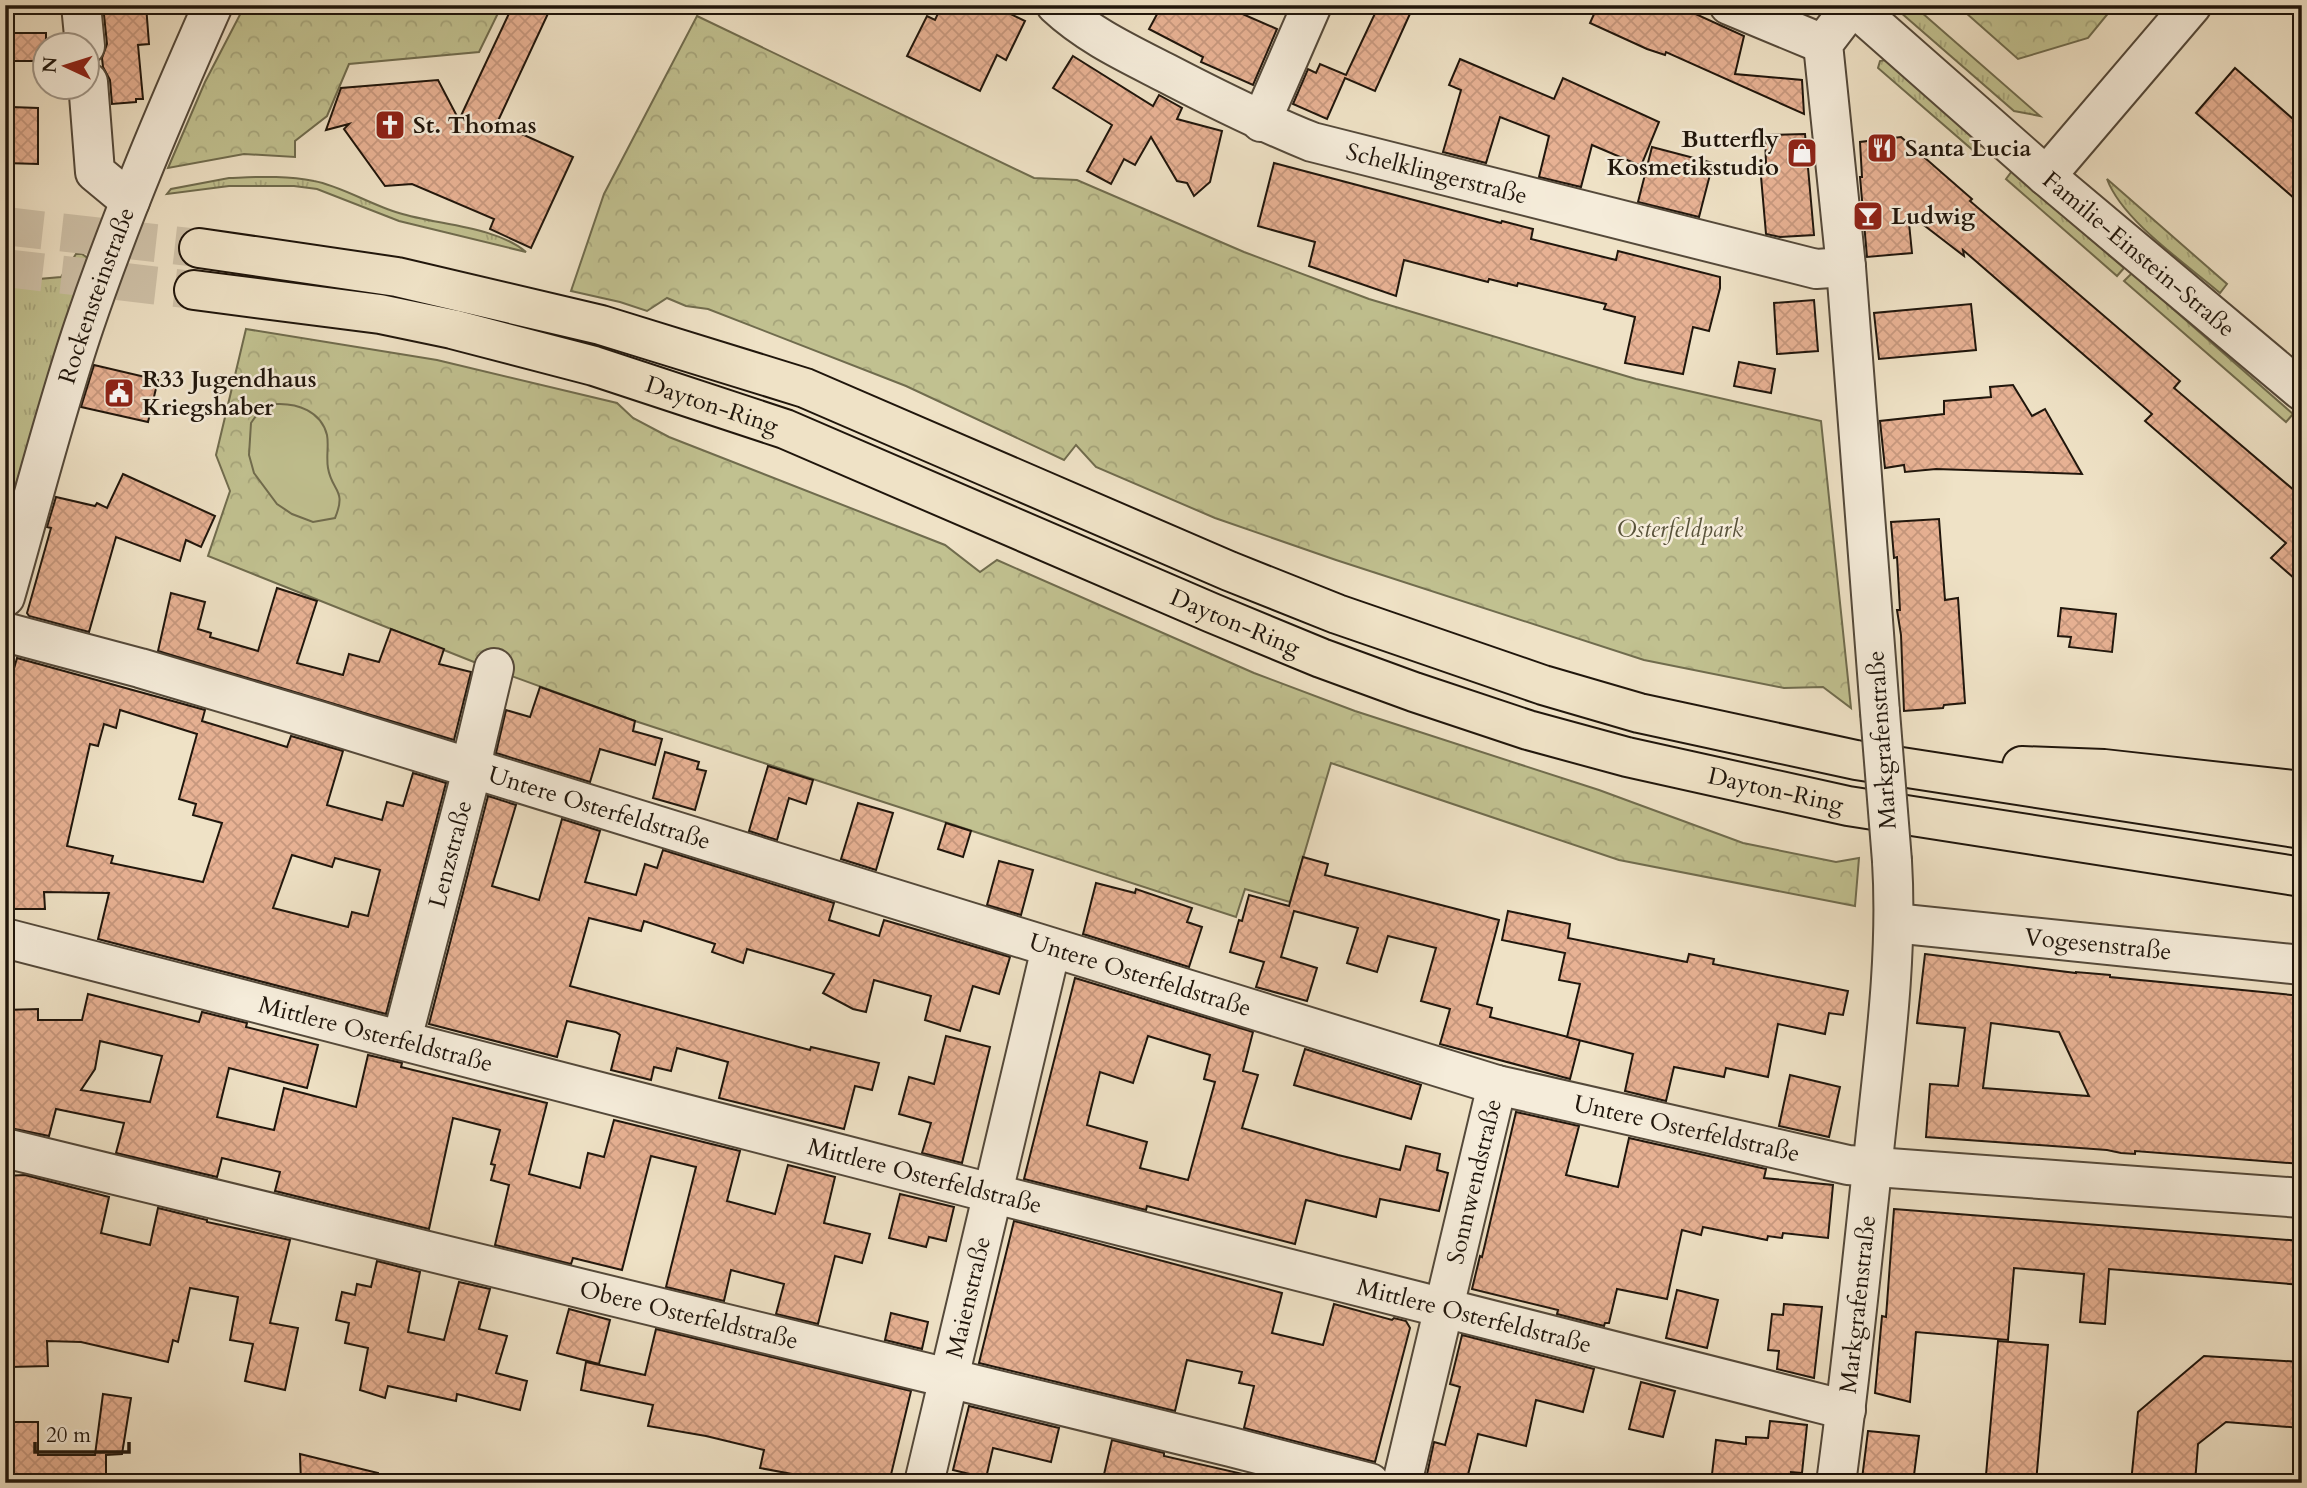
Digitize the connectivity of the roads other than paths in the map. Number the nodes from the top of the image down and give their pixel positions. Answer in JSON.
{"nodes":[{"id":1,"x":81,"y":5,"type":"edge"},
{"id":2,"x":213,"y":5,"type":"edge"},
{"id":3,"x":1056,"y":5,"type":"edge"},
{"id":4,"x":1312,"y":5,"type":"edge"},
{"id":5,"x":1729,"y":5,"type":"edge"},
{"id":6,"x":2192,"y":5,"type":"edge"},
{"id":7,"x":1852,"y":6,"type":"edge"},
{"id":8,"x":84,"y":32,"type":"edge"},
{"id":9,"x":1823,"y":44,"type":"junction"},
{"id":10,"x":90,"y":102,"type":"edge"},
{"id":11,"x":1261,"y":122,"type":"junction"},
{"id":12,"x":2046,"y":176,"type":"junction"},
{"id":13,"x":130,"y":201,"type":"junction"},
{"id":14,"x":199,"y":248,"type":"tunnel mouth"},
{"id":15,"x":1846,"y":267,"type":"junction"},
{"id":16,"x":194,"y":290,"type":"tunnel mouth"},
{"id":17,"x":2302,"y":391,"type":"edge"},
{"id":18,"x":5,"y":597,"type":"edge"},
{"id":19,"x":5,"y":632,"type":"edge"},
{"id":20,"x":494,"y":668,"type":"dead end"},
{"id":21,"x":1856,"y":761,"type":"junction"},
{"id":22,"x":472,"y":770,"type":"junction"},
{"id":23,"x":2302,"y":791,"type":"edge"},
{"id":24,"x":2302,"y":829,"type":"edge"},
{"id":25,"x":2027,"y":835,"type":"junction"},
{"id":26,"x":2302,"y":877,"type":"edge"},
{"id":27,"x":2302,"y":904,"type":"edge"},
{"id":28,"x":1894,"y":923,"type":"junction"},
{"id":29,"x":5,"y":938,"type":"edge"},
{"id":30,"x":1051,"y":948,"type":"junction"},
{"id":31,"x":2302,"y":965,"type":"edge"},
{"id":32,"x":402,"y":1039,"type":"junction"},
{"id":33,"x":1497,"y":1085,"type":"junction"},
{"id":34,"x":5,"y":1148,"type":"edge"},
{"id":35,"x":1872,"y":1168,"type":"junction"},
{"id":36,"x":991,"y":1193,"type":"junction"},
{"id":37,"x":2302,"y":1198,"type":"edge"},
{"id":38,"x":1444,"y":1307,"type":"junction"},
{"id":39,"x":949,"y":1378,"type":"junction"},
{"id":40,"x":1846,"y":1410,"type":"junction"},
{"id":41,"x":924,"y":1483,"type":"edge"},
{"id":42,"x":1370,"y":1483,"type":"edge"},
{"id":43,"x":1402,"y":1483,"type":"edge"},
{"id":44,"x":1836,"y":1483,"type":"edge"}],
"edges":[{"from":1,"to":8,"type":"street"},
{"from":2,"to":13,"type":"street","name":"Rockensteinstraße"},
{"from":3,"to":11,"type":"street","name":"Schelklingerstraße"},
{"from":4,"to":11,"type":"street"},
{"from":5,"to":9,"type":"street"},
{"from":6,"to":12,"type":"street"},
{"from":7,"to":9,"type":"street"},
{"from":7,"to":12,"type":"street","name":"Familie-Einstein-Straße"},
{"from":9,"to":15,"type":"street","name":"Markgrafenstraße"},
{"from":10,"to":13,"type":"street"},
{"from":11,"to":15,"type":"street","name":"Schelklingerstraße"},
{"from":12,"to":17,"type":"street","name":"Familie-Einstein-Straße"},
{"from":13,"to":18,"type":"street","name":"Rockensteinstraße"},
{"from":14,"to":21,"type":"highway","name":"Dayton-Ring"},
{"from":15,"to":28,"type":"street","name":"Markgrafenstraße","bridge":true},
{"from":16,"to":25,"type":"highway","name":"Dayton-Ring"},
{"from":19,"to":22,"type":"street","name":"Untere Osterfeldstraße"},
{"from":20,"to":22,"type":"street","name":"Lenzstraße"},
{"from":21,"to":23,"type":"highway"},
{"from":21,"to":24,"type":"highway","name":"Dayton-Ring"},
{"from":22,"to":30,"type":"street","name":"Untere Osterfeldstraße"},
{"from":22,"to":32,"type":"street","name":"Lenzstraße"},
{"from":25,"to":26,"type":"highway","name":"Dayton-Ring"},
{"from":25,"to":27,"type":"highway"},
{"from":28,"to":31,"type":"street","name":"Vogesenstraße"},
{"from":28,"to":35,"type":"street","name":"Markgrafenstraße"},
{"from":29,"to":32,"type":"street","name":"Mittlere Osterfeldstraße"},
{"from":30,"to":33,"type":"street","name":"Untere Osterfeldstraße"},
{"from":30,"to":36,"type":"street","name":"Maienstraße"},
{"from":32,"to":36,"type":"street","name":"Mittlere Osterfeldstraße"},
{"from":33,"to":35,"type":"street","name":"Untere Osterfeldstraße"},
{"from":33,"to":38,"type":"street","name":"Sonnwendstraße"},
{"from":34,"to":39,"type":"street","name":"Obere Osterfeldstraße"},
{"from":35,"to":37,"type":"street","name":"Untere Osterfeldstraße"},
{"from":35,"to":40,"type":"street","name":"Markgrafenstraße"},
{"from":36,"to":38,"type":"street","name":"Mittlere Osterfeldstraße"},
{"from":36,"to":39,"type":"street","name":"Maienstraße"},
{"from":38,"to":40,"type":"street","name":"Mittlere Osterfeldstraße"},
{"from":38,"to":43,"type":"street","name":"Sonnwendstraße"},
{"from":39,"to":41,"type":"street","name":"Maienstraße"},
{"from":39,"to":42,"type":"street","name":"Obere Osterfeldstraße"},
{"from":40,"to":44,"type":"street","name":"Markgrafenstraße"}]}
